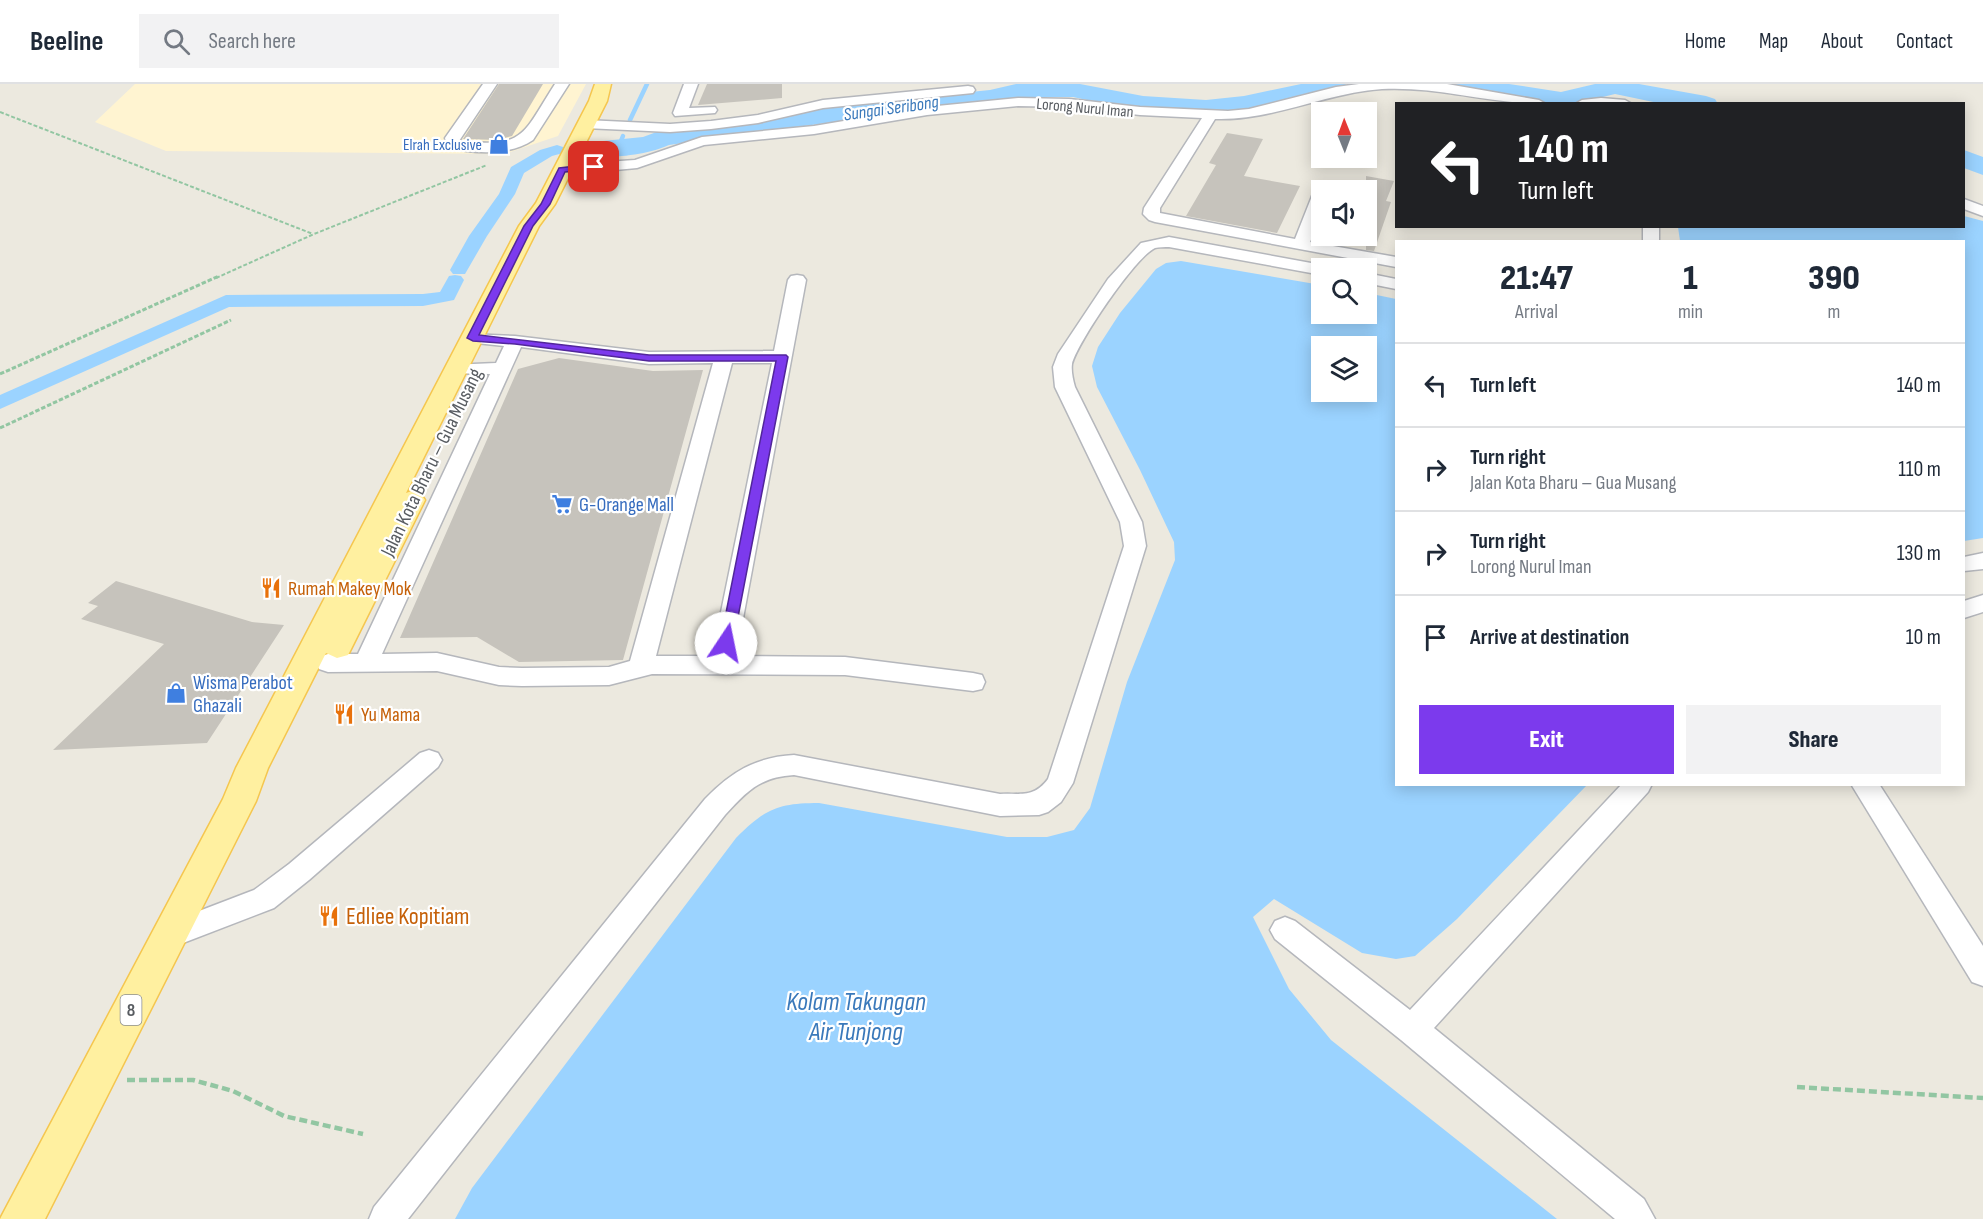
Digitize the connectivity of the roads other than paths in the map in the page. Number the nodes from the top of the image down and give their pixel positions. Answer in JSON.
{"nodes":[{"id":1,"x":490,"y":84,"type":"edge"},
{"id":2,"x":561,"y":84,"type":"edge"},
{"id":3,"x":617,"y":84,"type":"edge"},
{"id":4,"x":691,"y":84,"type":"edge"},
{"id":5,"x":843,"y":90,"type":"dead end"},
{"id":6,"x":968,"y":90,"type":"dead end"},
{"id":7,"x":1468,"y":91,"type":"junction"},
{"id":8,"x":601,"y":93,"type":"edge"},
{"id":9,"x":1477,"y":102,"type":"edge"},
{"id":10,"x":1528,"y":102,"type":"edge"},
{"id":11,"x":748,"y":106,"type":"dead end"},
{"id":12,"x":726,"y":108,"type":"dead end"},
{"id":13,"x":1210,"y":116,"type":"junction"},
{"id":14,"x":585,"y":124,"type":"junction"},
{"id":15,"x":562,"y":170,"type":"junction"},
{"id":16,"x":1965,"y":204,"type":"edge"},
{"id":17,"x":1983,"y":211,"type":"edge"},
{"id":18,"x":1311,"y":219,"type":"edge"},
{"id":19,"x":1301,"y":245,"type":"junction"},
{"id":20,"x":1395,"y":262,"type":"edge"},
{"id":21,"x":1311,"y":268,"type":"edge"},
{"id":22,"x":797,"y":280,"type":"dead end"},
{"id":23,"x":1377,"y":281,"type":"edge"},
{"id":24,"x":1395,"y":284,"type":"edge"},
{"id":25,"x":493,"y":339,"type":"junction"},
{"id":26,"x":782,"y":357,"type":"junction"},
{"id":27,"x":724,"y":358,"type":"junction"},
{"id":28,"x":479,"y":368,"type":"junction"},
{"id":29,"x":1983,"y":561,"type":"edge"},
{"id":30,"x":1965,"y":564,"type":"edge"},
{"id":31,"x":1983,"y":603,"type":"edge"},
{"id":32,"x":1965,"y":610,"type":"edge"},
{"id":33,"x":366,"y":662,"type":"junction"},
{"id":34,"x":328,"y":663,"type":"junction"},
{"id":35,"x":722,"y":664,"type":"junction"},
{"id":36,"x":641,"y":667,"type":"junction"},
{"id":37,"x":973,"y":682,"type":"dead end"},
{"id":38,"x":429,"y":760,"type":"dead end"},
{"id":39,"x":1637,"y":786,"type":"edge"},
{"id":40,"x":1865,"y":786,"type":"edge"},
{"id":41,"x":239,"y":801,"type":"junction"},
{"id":42,"x":1285,"y":930,"type":"dead end"},
{"id":43,"x":170,"y":935,"type":"junction"},
{"id":44,"x":1983,"y":972,"type":"edge"},
{"id":45,"x":1412,"y":1030,"type":"junction"},
{"id":46,"x":22,"y":1219,"type":"edge"},
{"id":47,"x":386,"y":1219,"type":"edge"},
{"id":48,"x":1638,"y":1219,"type":"edge"}],
"edges":[{"from":1,"to":2,"type":"street"},
{"from":3,"to":8,"type":"main road","name":"Jalan Kota Bharu – Gua Musang","number":"8"},
{"from":4,"to":12,"type":"street"},
{"from":5,"to":11,"type":"street"},
{"from":6,"to":14,"type":"street"},
{"from":7,"to":9,"type":"street"},
{"from":7,"to":10,"type":"street","name":"Lorong Nurul Iman"},
{"from":7,"to":13,"type":"street","name":"Lorong Nurul Iman"},
{"from":8,"to":14,"type":"main road","name":"Jalan Kota Bharu – Gua Musang","number":"8"},
{"from":13,"to":15,"type":"street","name":"Lorong Nurul Iman"},
{"from":13,"to":19,"type":"street"},
{"from":14,"to":15,"type":"main road","name":"Jalan Kota Bharu – Gua Musang","number":"8"},
{"from":15,"to":25,"type":"main road","name":"Jalan Kota Bharu – Gua Musang","number":"8"},
{"from":16,"to":17,"type":"street"},
{"from":18,"to":19,"type":"street"},
{"from":19,"to":20,"type":"street"},
{"from":21,"to":47,"type":"street"},
{"from":22,"to":26,"type":"street"},
{"from":23,"to":24,"type":"street"},
{"from":25,"to":27,"type":"street"},
{"from":25,"to":28,"type":"main road","name":"Jalan Kota Bharu – Gua Musang","number":"8"},
{"from":26,"to":27,"type":"street"},
{"from":26,"to":35,"type":"street"},
{"from":27,"to":36,"type":"street"},
{"from":28,"to":33,"type":"street"},
{"from":28,"to":34,"type":"main road","name":"Jalan Kota Bharu – Gua Musang","number":"8"},
{"from":28,"to":41,"type":"main road","name":"Jalan Kota Bharu – Gua Musang","number":"8"},
{"from":29,"to":30,"type":"street"},
{"from":31,"to":32,"type":"street"},
{"from":33,"to":34,"type":"street"},
{"from":33,"to":36,"type":"street"},
{"from":34,"to":41,"type":"main road","name":"Jalan Kota Bharu – Gua Musang","number":"8"},
{"from":35,"to":36,"type":"street"},
{"from":35,"to":37,"type":"street"},
{"from":38,"to":43,"type":"street"},
{"from":39,"to":45,"type":"street"},
{"from":40,"to":44,"type":"street"},
{"from":41,"to":43,"type":"main road","name":"Jalan Kota Bharu – Gua Musang","number":"8"},
{"from":42,"to":45,"type":"street"},
{"from":43,"to":46,"type":"main road","name":"Jalan Kota Bharu – Gua Musang","number":"8"},
{"from":45,"to":48,"type":"street"}]}
